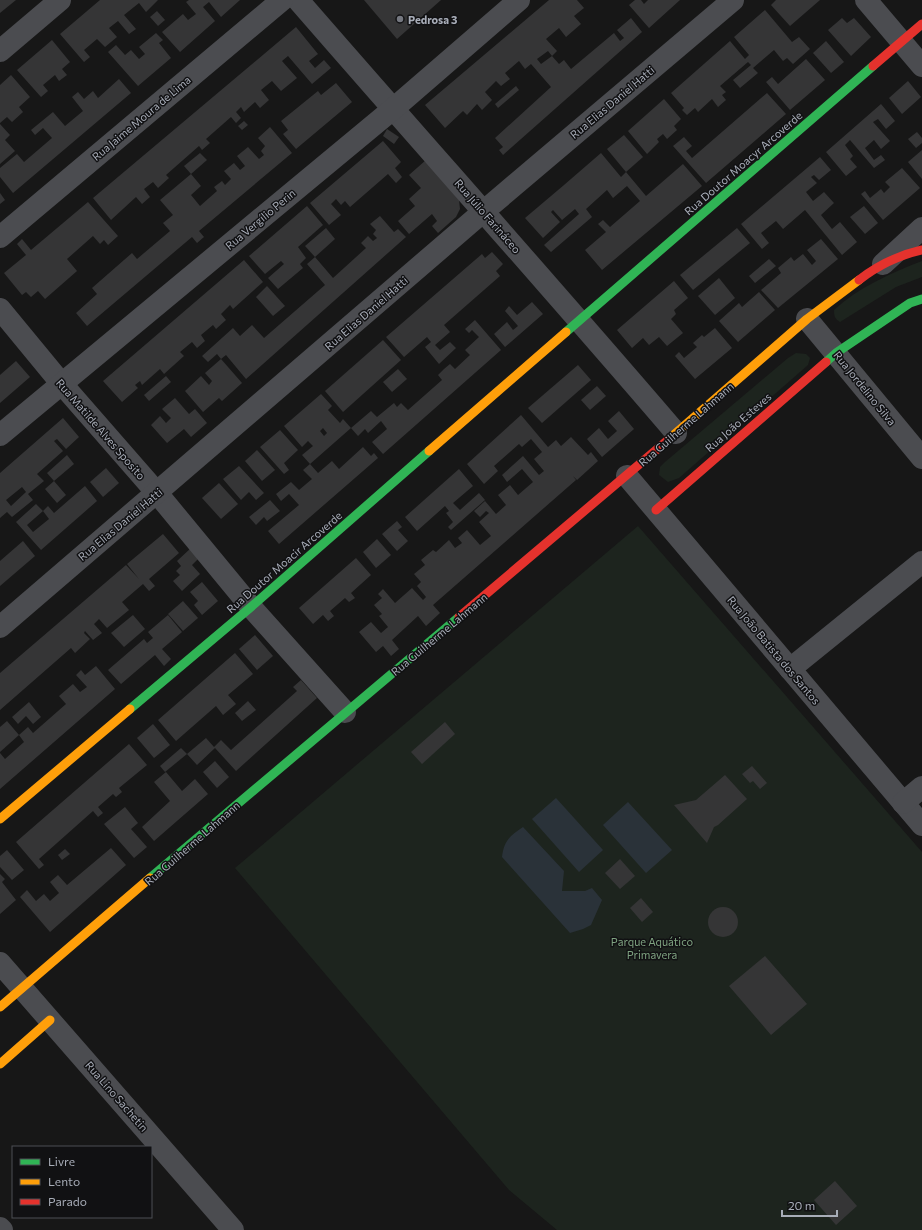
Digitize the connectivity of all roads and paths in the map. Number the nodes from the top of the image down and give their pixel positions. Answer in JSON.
{"nodes":[{"id":1,"x":60,"y":0,"type":"edge"},
{"id":2,"x":282,"y":0,"type":"edge"},
{"id":3,"x":298,"y":0,"type":"edge"},
{"id":4,"x":519,"y":0,"type":"edge"},
{"id":5,"x":733,"y":0,"type":"edge"},
{"id":6,"x":866,"y":0,"type":"edge"},
{"id":7,"x":922,"y":24,"type":"edge"},
{"id":8,"x":901,"y":42,"type":"junction"},
{"id":9,"x":0,"y":51,"type":"edge"},
{"id":10,"x":922,"y":66,"type":"edge"},
{"id":11,"x":393,"y":109,"type":"junction"},
{"id":12,"x":484,"y":211,"type":"junction"},
{"id":13,"x":922,"y":228,"type":"edge"},
{"id":14,"x":0,"y":237,"type":"edge"},
{"id":15,"x":922,"y":250,"type":"edge"},
{"id":16,"x":881,"y":266,"type":"junction"},
{"id":17,"x":922,"y":299,"type":"edge"},
{"id":18,"x":0,"y":309,"type":"edge"},
{"id":19,"x":807,"y":319,"type":"junction"},
{"id":20,"x":579,"y":320,"type":"junction"},
{"id":21,"x":836,"y":353,"type":"junction"},
{"id":22,"x":61,"y":384,"type":"junction"},
{"id":23,"x":676,"y":433,"type":"junction"},
{"id":24,"x":0,"y":435,"type":"edge"},
{"id":25,"x":922,"y":458,"type":"edge"},
{"id":26,"x":627,"y":476,"type":"junction"},
{"id":27,"x":157,"y":493,"type":"junction"},
{"id":28,"x":656,"y":510,"type":"junction"},
{"id":29,"x":922,"y":562,"type":"edge"},
{"id":30,"x":252,"y":607,"type":"junction"},
{"id":31,"x":0,"y":626,"type":"edge"},
{"id":32,"x":790,"y":668,"type":"junction"},
{"id":33,"x":345,"y":712,"type":"junction"},
{"id":34,"x":922,"y":787,"type":"edge"},
{"id":35,"x":903,"y":803,"type":"junction"},
{"id":36,"x":0,"y":819,"type":"edge"},
{"id":37,"x":922,"y":825,"type":"edge"},
{"id":38,"x":0,"y":963,"type":"edge"},
{"id":39,"x":22,"y":988,"type":"junction"},
{"id":40,"x":0,"y":1007,"type":"edge"},
{"id":41,"x":50,"y":1020,"type":"junction"},
{"id":42,"x":0,"y":1064,"type":"edge"},
{"id":43,"x":233,"y":1230,"type":"edge"}],
"edges":[{"from":1,"to":9,"type":"street"},
{"from":2,"to":14,"type":"street","name":"Rua Jaime Moura de Lima"},
{"from":3,"to":11,"type":"street","name":"Rua Júlio Farináceo"},
{"from":4,"to":11,"type":"street","name":"Rua Vergílio Perin"},
{"from":5,"to":12,"type":"street","name":"Rua Elias Daniel Hatti"},
{"from":6,"to":8,"type":"street"},
{"from":7,"to":8,"type":"street","name":"Rua Doutor Moacyr Arcoverde"},
{"from":8,"to":10,"type":"street"},
{"from":8,"to":20,"type":"street","name":"Rua Doutor Moacyr Arcoverde"},
{"from":11,"to":12,"type":"street","name":"Rua Júlio Farináceo"},
{"from":11,"to":22,"type":"street","name":"Rua Vergílio Perin"},
{"from":12,"to":20,"type":"street","name":"Rua Júlio Farináceo"},
{"from":12,"to":27,"type":"street","name":"Rua Elias Daniel Hatti"},
{"from":13,"to":16,"type":"street","name":"Rua Guilherme Lahmann"},
{"from":15,"to":16,"type":"street","name":"Rua Guilherme Lahmann"},
{"from":16,"to":19,"type":"street","name":"Rua Guilherme Lahmann"},
{"from":17,"to":21,"type":"street","name":"Rua João Esteves"},
{"from":18,"to":22,"type":"street","name":"Rua Matilde Alves Sposito"},
{"from":19,"to":21,"type":"street","name":"Rua Jordelino Silva"},
{"from":19,"to":23,"type":"street","name":"Rua Guilherme Lahmann"},
{"from":20,"to":23,"type":"street","name":"Rua Júlio Farináceo"},
{"from":20,"to":30,"type":"street","name":"Rua Doutor Moacir Arcoverde"},
{"from":21,"to":25,"type":"street","name":"Rua Jordelino Silva"},
{"from":21,"to":28,"type":"street","name":"Rua João Esteves"},
{"from":22,"to":24,"type":"street","name":"Rua Vergílio Perin"},
{"from":22,"to":27,"type":"street","name":"Rua Matilde Alves Sposito"},
{"from":23,"to":26,"type":"street","name":"Rua Guilherme Lahmann"},
{"from":26,"to":28,"type":"street","name":"Rua João Batista dos Santos"},
{"from":26,"to":33,"type":"street","name":"Rua Guilherme Lahmann"},
{"from":27,"to":30,"type":"street","name":"Rua Matilde Alves Sposito"},
{"from":27,"to":31,"type":"street","name":"Rua Elias Daniel Hatti"},
{"from":28,"to":32,"type":"street","name":"Rua João Batista dos Santos"},
{"from":29,"to":32,"type":"street"},
{"from":30,"to":33,"type":"street","name":"Rua Matilde Alves Sposito"},
{"from":30,"to":36,"type":"street","name":"Rua Doutor Moacir Arcoverde"},
{"from":32,"to":35,"type":"street","name":"Rua João Batista dos Santos"},
{"from":33,"to":39,"type":"street","name":"Rua Guilherme Lahmann"},
{"from":34,"to":35,"type":"street"},
{"from":35,"to":37,"type":"street","name":"Rua João Batista dos Santos"},
{"from":38,"to":39,"type":"street","name":"Rua Lino Sachetin"},
{"from":39,"to":40,"type":"street","name":"Rua Guilherme Lahmann"},
{"from":39,"to":41,"type":"street","name":"Rua Lino Sachetin"},
{"from":41,"to":42,"type":"street"},
{"from":41,"to":43,"type":"street","name":"Rua Lino Sachetin"}]}
